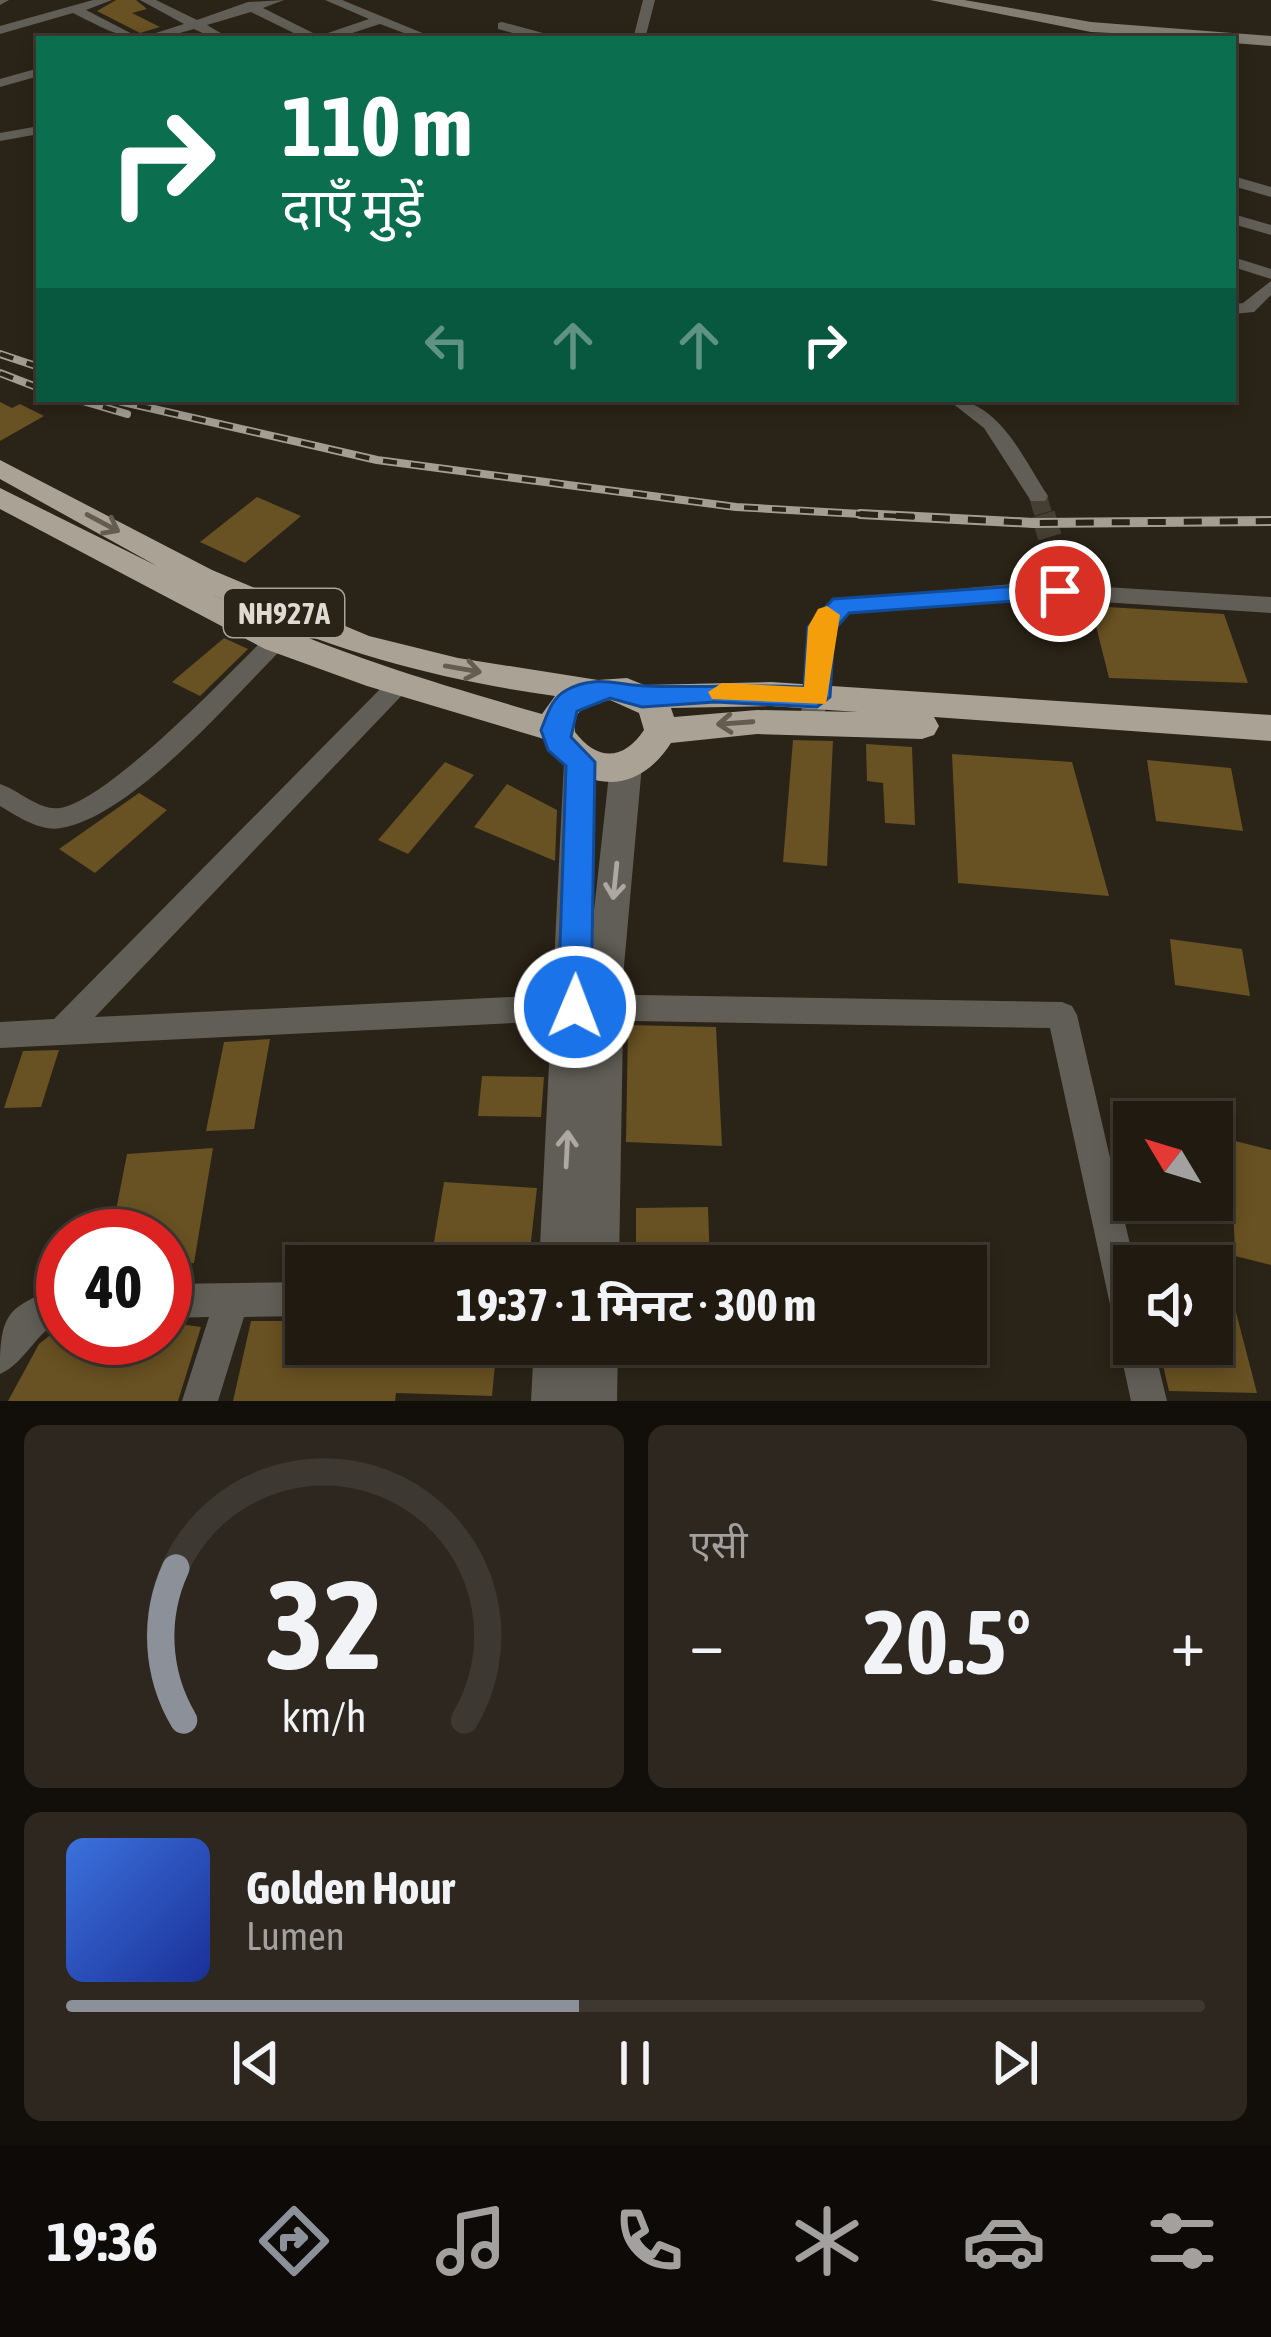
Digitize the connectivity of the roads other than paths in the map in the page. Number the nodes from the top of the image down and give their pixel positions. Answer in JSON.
{"nodes":[{"id":1,"x":106,"y":0,"type":"edge"},
{"id":2,"x":146,"y":0,"type":"edge"},
{"id":3,"x":235,"y":0,"type":"edge"},
{"id":4,"x":278,"y":0,"type":"edge"},
{"id":5,"x":331,"y":0,"type":"edge"},
{"id":6,"x":938,"y":0,"type":"edge"},
{"id":7,"x":649,"y":3,"type":"edge"},
{"id":8,"x":251,"y":8,"type":"junction"},
{"id":9,"x":75,"y":9,"type":"junction"},
{"id":10,"x":379,"y":20,"type":"junction"},
{"id":11,"x":197,"y":24,"type":"junction"},
{"id":12,"x":502,"y":26,"type":"dead end"},
{"id":13,"x":0,"y":30,"type":"edge"},
{"id":14,"x":128,"y":36,"type":"edge"},
{"id":15,"x":156,"y":36,"type":"edge"},
{"id":16,"x":219,"y":36,"type":"edge"},
{"id":17,"x":312,"y":36,"type":"edge"},
{"id":18,"x":328,"y":36,"type":"edge"},
{"id":19,"x":421,"y":36,"type":"edge"},
{"id":20,"x":538,"y":36,"type":"edge"},
{"id":21,"x":640,"y":36,"type":"edge"},
{"id":22,"x":1216,"y":36,"type":"edge"},
{"id":23,"x":1236,"y":37,"type":"edge"},
{"id":24,"x":1271,"y":40,"type":"edge"},
{"id":25,"x":36,"y":73,"type":"edge"},
{"id":26,"x":20,"y":77,"type":"junction"},
{"id":27,"x":0,"y":83,"type":"edge"},
{"id":28,"x":36,"y":89,"type":"edge"},
{"id":29,"x":36,"y":131,"type":"edge"},
{"id":30,"x":0,"y":137,"type":"edge"},
{"id":31,"x":1236,"y":183,"type":"edge"},
{"id":32,"x":1271,"y":192,"type":"edge"},
{"id":33,"x":1236,"y":220,"type":"edge"},
{"id":34,"x":1271,"y":230,"type":"edge"},
{"id":35,"x":1236,"y":263,"type":"edge"},
{"id":36,"x":1271,"y":274,"type":"edge"},
{"id":37,"x":1271,"y":286,"type":"edge"},
{"id":38,"x":1236,"y":309,"type":"edge"},
{"id":39,"x":960,"y":402,"type":"edge"},
{"id":40,"x":0,"y":468,"type":"edge"},
{"id":41,"x":1038,"y":496,"type":"tunnel mouth"},
{"id":42,"x":0,"y":497,"type":"edge"},
{"id":43,"x":1054,"y":551,"type":"tunnel mouth"},
{"id":44,"x":1060,"y":591,"type":"junction"},
{"id":45,"x":1271,"y":605,"type":"edge"},
{"id":46,"x":276,"y":641,"type":"junction"},
{"id":47,"x":399,"y":684,"type":"junction"},
{"id":48,"x":593,"y":690,"type":"junction"},
{"id":49,"x":642,"y":697,"type":"junction"},
{"id":50,"x":814,"y":710,"type":"junction"},
{"id":51,"x":1271,"y":728,"type":"edge"},
{"id":52,"x":555,"y":730,"type":"junction"},
{"id":53,"x":661,"y":731,"type":"junction"},
{"id":54,"x":1271,"y":747,"type":"edge"},
{"id":55,"x":580,"y":762,"type":"junction"},
{"id":56,"x":626,"y":765,"type":"junction"},
{"id":57,"x":0,"y":794,"type":"edge"},
{"id":58,"x":590,"y":1007,"type":"junction"},
{"id":59,"x":64,"y":1029,"type":"junction"},
{"id":60,"x":0,"y":1035,"type":"edge"},
{"id":61,"x":562,"y":1245,"type":"edge"},
{"id":62,"x":597,"y":1245,"type":"edge"},
{"id":63,"x":1114,"y":1245,"type":"edge"},
{"id":64,"x":285,"y":1299,"type":"edge"},
{"id":65,"x":232,"y":1300,"type":"junction"},
{"id":66,"x":192,"y":1301,"type":"edge"},
{"id":67,"x":36,"y":1314,"type":"edge"},
{"id":68,"x":0,"y":1356,"type":"edge"},
{"id":69,"x":555,"y":1365,"type":"edge"},
{"id":70,"x":596,"y":1365,"type":"edge"},
{"id":71,"x":1141,"y":1365,"type":"edge"},
{"id":72,"x":200,"y":1401,"type":"edge"},
{"id":73,"x":553,"y":1401,"type":"edge"},
{"id":74,"x":595,"y":1401,"type":"edge"},
{"id":75,"x":1149,"y":1401,"type":"edge"}],
"edges":[{"from":1,"to":9,"type":"street"},
{"from":2,"to":11,"type":"street"},
{"from":3,"to":8,"type":"street"},
{"from":4,"to":8,"type":"street"},
{"from":5,"to":10,"type":"street"},
{"from":6,"to":22,"type":"main road"},
{"from":7,"to":21,"type":"street"},
{"from":8,"to":11,"type":"street"},
{"from":8,"to":17,"type":"street"},
{"from":9,"to":13,"type":"street"},
{"from":9,"to":14,"type":"street"},
{"from":10,"to":18,"type":"street"},
{"from":10,"to":19,"type":"street"},
{"from":11,"to":15,"type":"street"},
{"from":11,"to":16,"type":"street"},
{"from":12,"to":20,"type":"street"},
{"from":23,"to":24,"type":"main road"},
{"from":25,"to":26,"type":"street"},
{"from":26,"to":27,"type":"street"},
{"from":26,"to":28,"type":"street"},
{"from":29,"to":30,"type":"street"},
{"from":31,"to":32,"type":"street"},
{"from":33,"to":34,"type":"street"},
{"from":35,"to":36,"type":"street"},
{"from":37,"to":38,"type":"street"},
{"from":39,"to":41,"type":"street"},
{"from":40,"to":48,"type":"highway","number":"NH927A","one_way":true},
{"from":42,"to":46,"type":"highway","number":"NH927A"},
{"from":43,"to":44,"type":"street"},
{"from":44,"to":45,"type":"street"},
{"from":44,"to":50,"type":"street"},
{"from":46,"to":47,"type":"highway","number":"NH927A"},
{"from":46,"to":57,"type":"street"},
{"from":47,"to":52,"type":"highway","number":"NH927A"},
{"from":47,"to":59,"type":"street"},
{"from":48,"to":49,"type":"highway","number":"NH927A"},
{"from":48,"to":52,"type":"highway"},
{"from":49,"to":50,"type":"highway","number":"NH927A"},
{"from":49,"to":53,"type":"highway"},
{"from":50,"to":51,"type":"highway","number":"NH927A"},
{"from":50,"to":53,"type":"highway","number":"NH927A","one_way":true},
{"from":50,"to":54,"type":"highway","number":"NH927A"},
{"from":52,"to":55,"type":"highway"},
{"from":53,"to":56,"type":"highway"},
{"from":55,"to":56,"type":"highway"},
{"from":55,"to":58,"type":"street"},
{"from":56,"to":58,"type":"street","one_way":true},
{"from":58,"to":59,"type":"street"},
{"from":61,"to":58,"type":"street","one_way":true},
{"from":58,"to":62,"type":"street"},
{"from":58,"to":63,"type":"street"},
{"from":59,"to":60,"type":"street"},
{"from":64,"to":65,"type":"street"},
{"from":65,"to":66,"type":"street"},
{"from":65,"to":72,"type":"street"},
{"from":67,"to":68,"type":"street"},
{"from":69,"to":73,"type":"street"},
{"from":70,"to":74,"type":"street"},
{"from":71,"to":75,"type":"street"}]}
